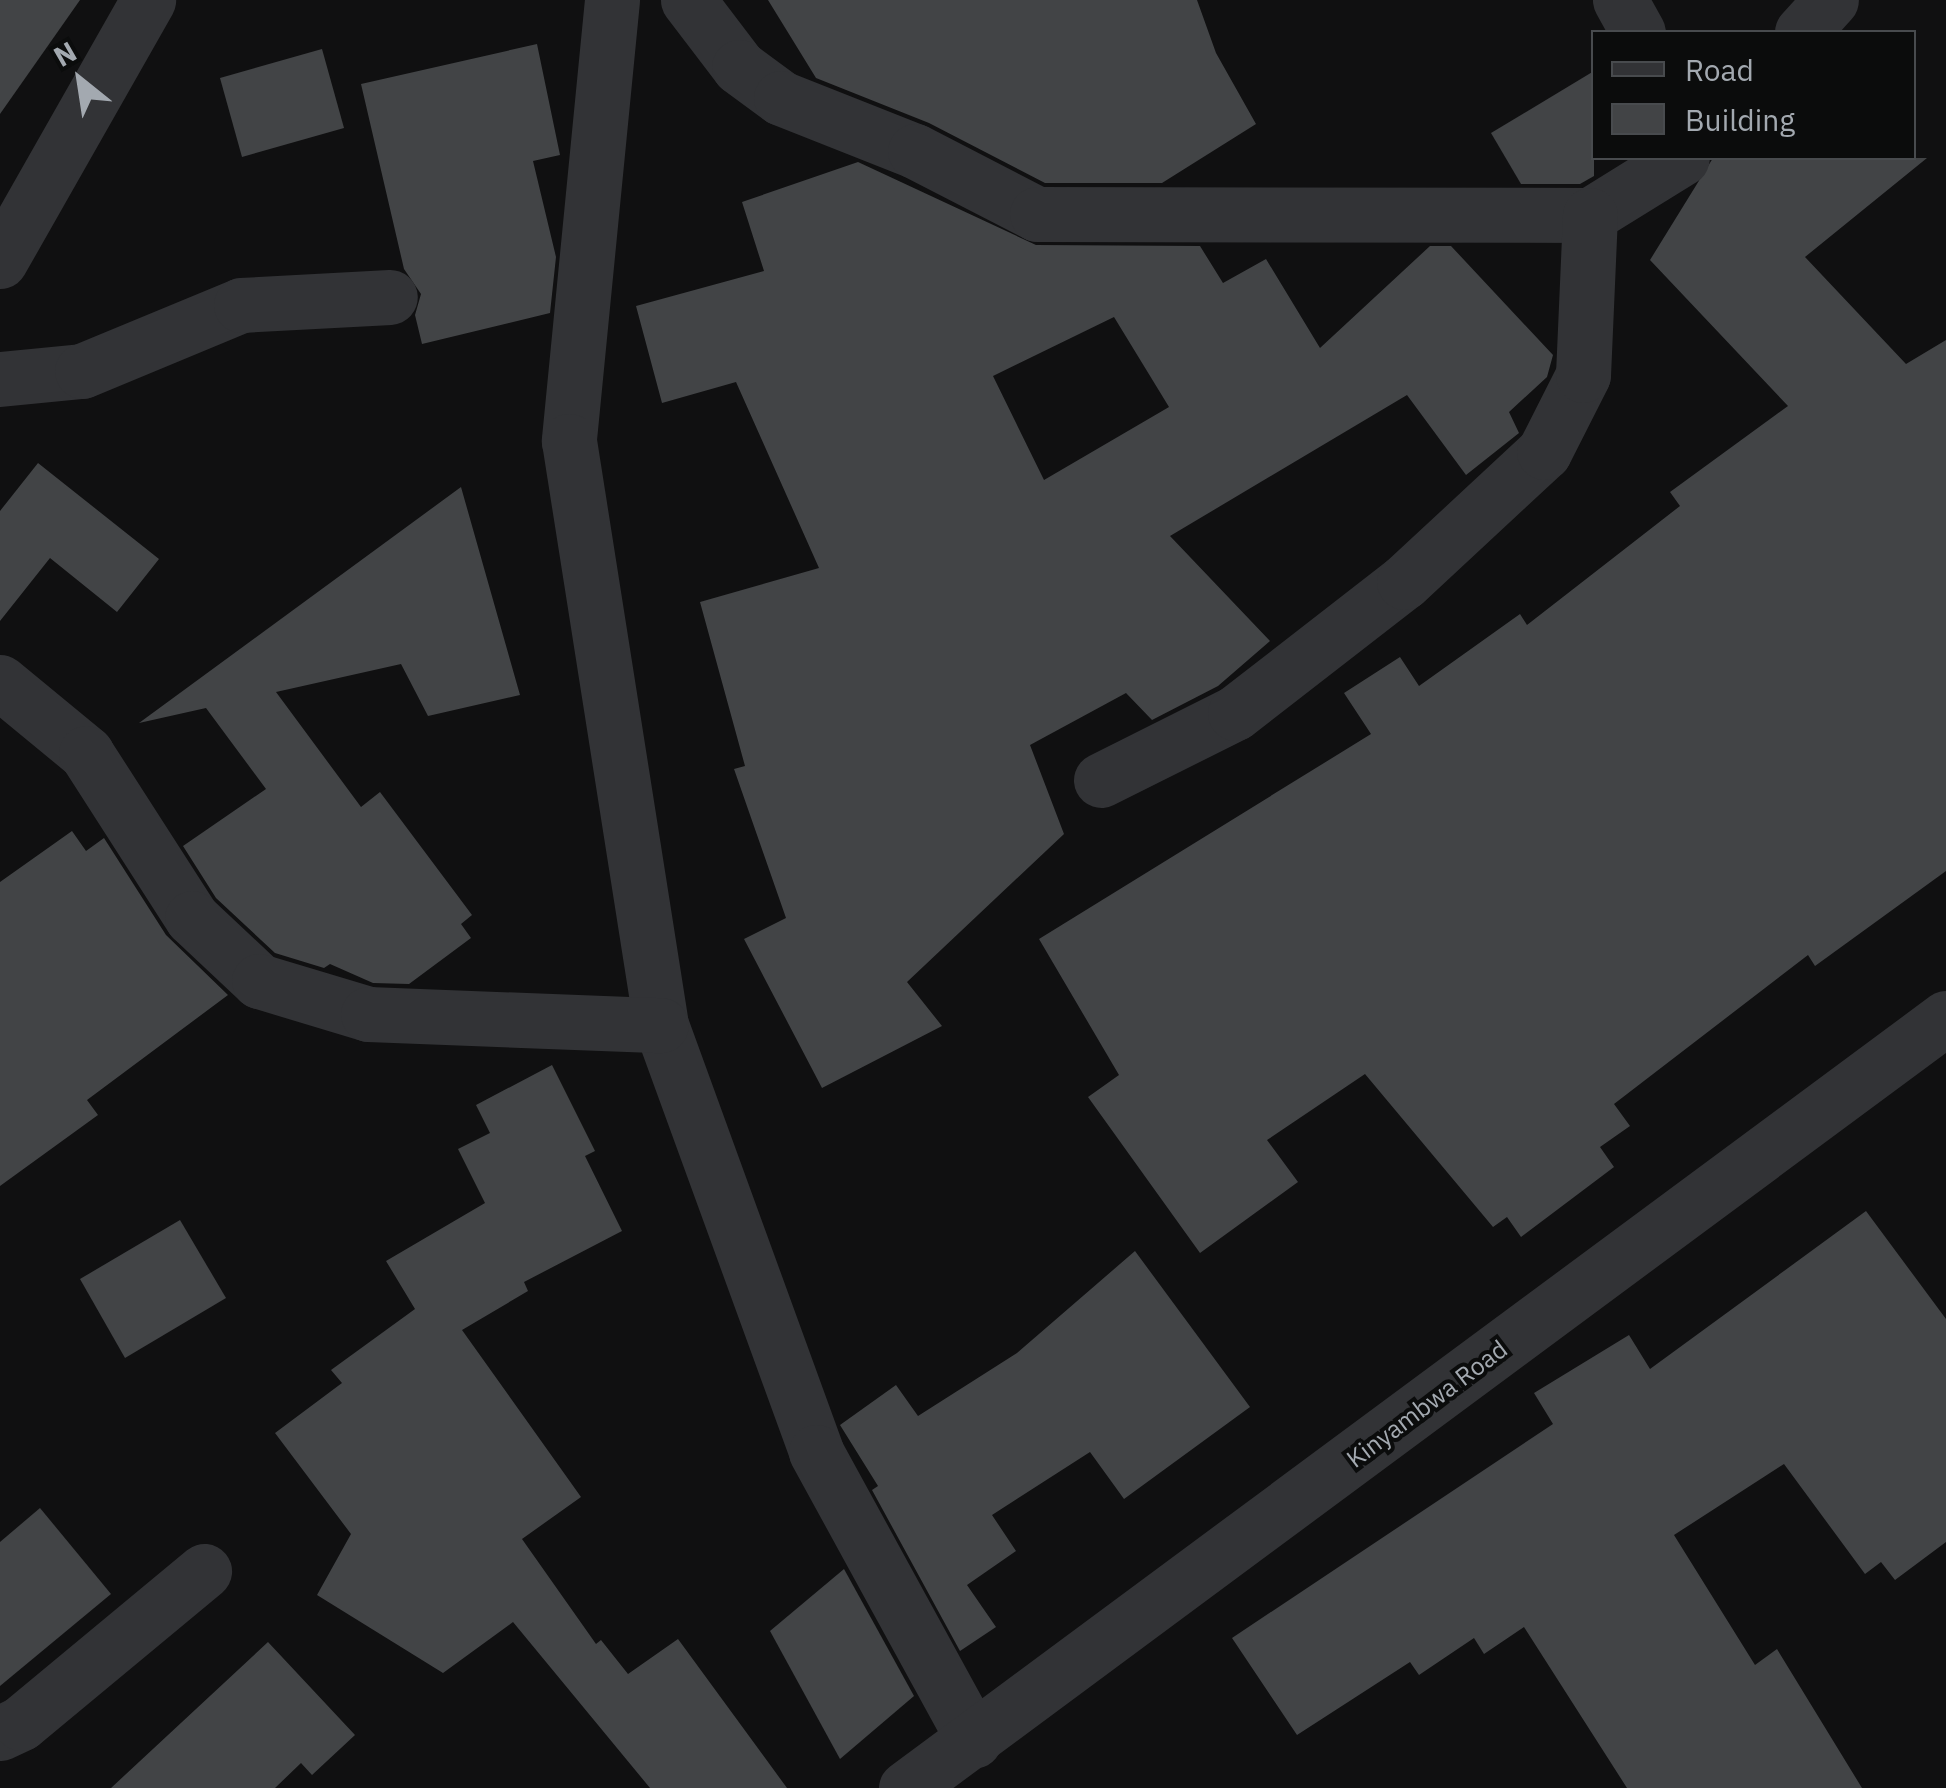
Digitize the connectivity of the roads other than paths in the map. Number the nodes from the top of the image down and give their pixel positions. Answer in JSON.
{"nodes":[{"id":1,"x":612,"y":0,"type":"edge"},
{"id":2,"x":688,"y":0,"type":"edge"},
{"id":3,"x":1620,"y":0,"type":"edge"},
{"id":4,"x":1831,"y":0,"type":"edge"},
{"id":5,"x":139,"y":5,"type":"edge"},
{"id":6,"x":1637,"y":30,"type":"edge"},
{"id":7,"x":1804,"y":30,"type":"edge"},
{"id":8,"x":1679,"y":160,"type":"edge"},
{"id":9,"x":1590,"y":215,"type":"junction"},
{"id":10,"x":0,"y":261,"type":"edge"},
{"id":11,"x":390,"y":298,"type":"dead end"},
{"id":12,"x":0,"y":380,"type":"edge"},
{"id":13,"x":0,"y":682,"type":"edge"},
{"id":14,"x":1101,"y":780,"type":"dead end"},
{"id":15,"x":1946,"y":1018,"type":"edge"},
{"id":16,"x":661,"y":1025,"type":"junction"},
{"id":17,"x":204,"y":1571,"type":"dead end"},
{"id":18,"x":0,"y":1733,"type":"edge"},
{"id":19,"x":974,"y":1741,"type":"junction"},
{"id":20,"x":906,"y":1788,"type":"edge"}],
"edges":[{"from":1,"to":16,"type":"street"},
{"from":2,"to":9,"type":"street"},
{"from":3,"to":6,"type":"street"},
{"from":4,"to":7,"type":"street"},
{"from":5,"to":10,"type":"street"},
{"from":8,"to":9,"type":"street"},
{"from":9,"to":14,"type":"street"},
{"from":11,"to":12,"type":"street"},
{"from":13,"to":16,"type":"street"},
{"from":15,"to":19,"type":"street","name":"Kinyambwa Road"},
{"from":16,"to":19,"type":"street"},
{"from":17,"to":18,"type":"street"},
{"from":19,"to":20,"type":"street","name":"Kinyambwa Road"}]}
